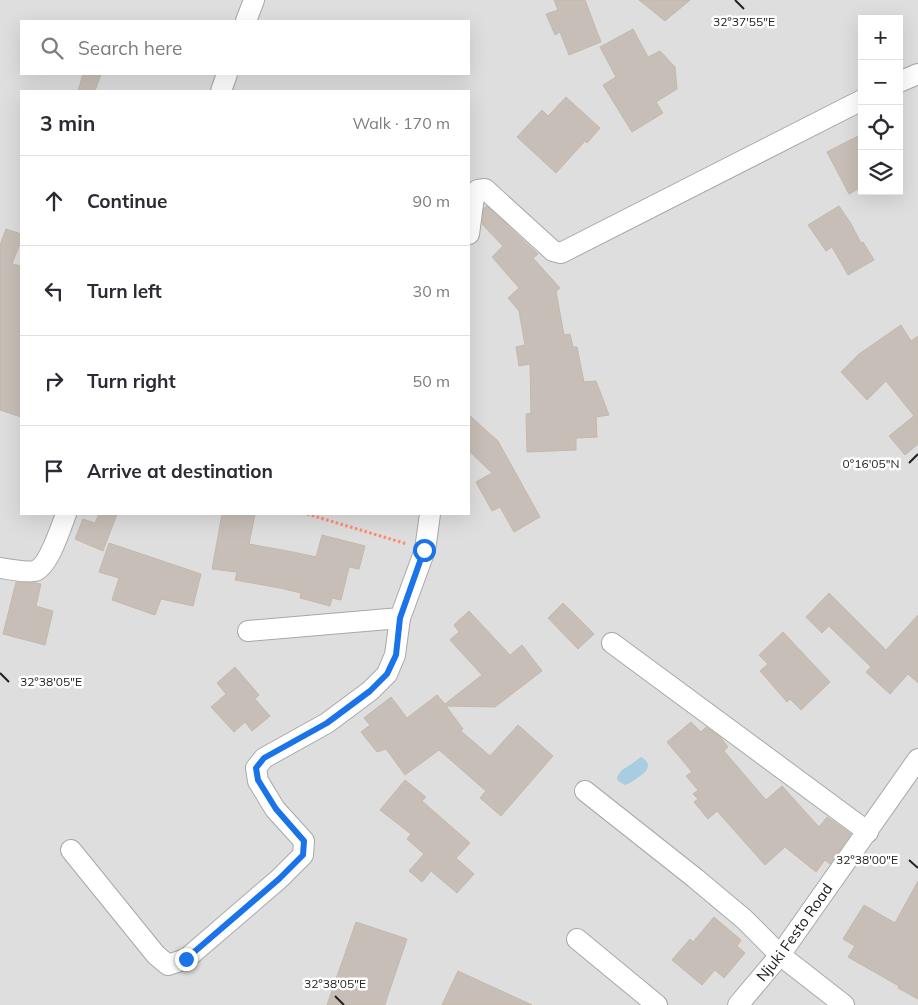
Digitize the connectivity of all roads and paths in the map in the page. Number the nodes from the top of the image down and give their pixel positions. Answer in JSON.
{"nodes":[{"id":1,"x":254,"y":0,"type":"edge"},
{"id":2,"x":246,"y":20,"type":"edge"},
{"id":3,"x":918,"y":74,"type":"edge"},
{"id":4,"x":227,"y":75,"type":"edge"},
{"id":5,"x":903,"y":80,"type":"edge"},
{"id":6,"x":221,"y":90,"type":"edge"},
{"id":7,"x":858,"y":102,"type":"edge"},
{"id":8,"x":470,"y":227,"type":"edge"},
{"id":9,"x":66,"y":515,"type":"edge"},
{"id":10,"x":310,"y":515,"type":"edge"},
{"id":11,"x":430,"y":515,"type":"edge"},
{"id":12,"x":424,"y":550,"type":"junction"},
{"id":13,"x":0,"y":568,"type":"edge"},
{"id":14,"x":400,"y":618,"type":"junction"},
{"id":15,"x":248,"y":631,"type":"dead end"},
{"id":16,"x":612,"y":643,"type":"dead end"},
{"id":17,"x":918,"y":760,"type":"edge"},
{"id":18,"x":585,"y":791,"type":"dead end"},
{"id":19,"x":868,"y":832,"type":"junction"},
{"id":20,"x":71,"y":850,"type":"dead end"},
{"id":21,"x":577,"y":939,"type":"dead end"},
{"id":22,"x":780,"y":955,"type":"junction"},
{"id":23,"x":657,"y":1005,"type":"edge"},
{"id":24,"x":738,"y":1005,"type":"edge"},
{"id":25,"x":844,"y":1005,"type":"edge"}],
"edges":[{"from":1,"to":2,"type":"street"},
{"from":3,"to":5,"type":"street"},
{"from":4,"to":6,"type":"street"},
{"from":7,"to":8,"type":"street"},
{"from":9,"to":13,"type":"street"},
{"from":10,"to":12,"type":"path"},
{"from":11,"to":12,"type":"street"},
{"from":12,"to":14,"type":"street"},
{"from":14,"to":15,"type":"street"},
{"from":14,"to":20,"type":"street"},
{"from":16,"to":19,"type":"street"},
{"from":17,"to":19,"type":"street","name":"Njuki Festo Road"},
{"from":18,"to":22,"type":"street"},
{"from":19,"to":22,"type":"street","name":"Njuki Festo Road"},
{"from":21,"to":23,"type":"street"},
{"from":22,"to":24,"type":"street","name":"Njuki Festo Road"},
{"from":22,"to":25,"type":"street"}]}
